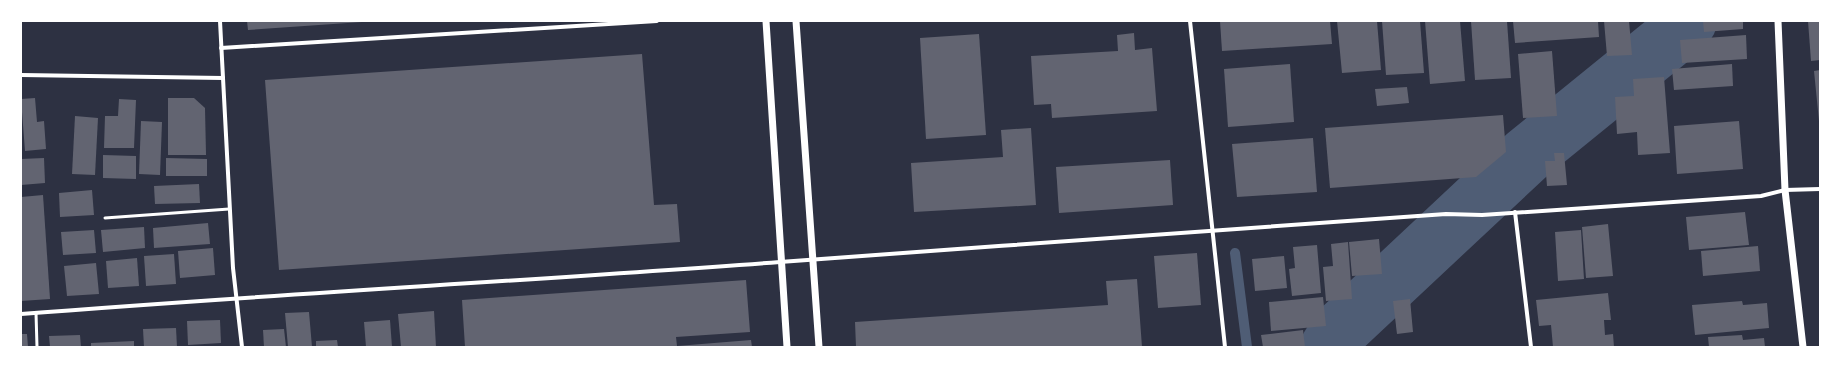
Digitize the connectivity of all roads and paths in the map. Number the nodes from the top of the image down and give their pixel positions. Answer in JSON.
{"nodes":[{"id":1,"x":220,"y":21,"type":"edge"},
{"id":2,"x":657,"y":21,"type":"edge"},
{"id":3,"x":766,"y":21,"type":"edge"},
{"id":4,"x":796,"y":21,"type":"edge"},
{"id":5,"x":1190,"y":21,"type":"edge"},
{"id":6,"x":1778,"y":21,"type":"edge"},
{"id":7,"x":221,"y":48,"type":"junction"},
{"id":8,"x":21,"y":75,"type":"edge"},
{"id":9,"x":223,"y":78,"type":"junction"},
{"id":10,"x":1820,"y":189,"type":"edge"},
{"id":11,"x":1785,"y":190,"type":"junction"},
{"id":12,"x":229,"y":209,"type":"junction"},
{"id":13,"x":1515,"y":212,"type":"junction"},
{"id":14,"x":105,"y":218,"type":"dead end"},
{"id":15,"x":1212,"y":230,"type":"junction"},
{"id":16,"x":813,"y":260,"type":"junction"},
{"id":17,"x":780,"y":262,"type":"junction"},
{"id":18,"x":237,"y":298,"type":"junction"},
{"id":19,"x":36,"y":313,"type":"junction"},
{"id":20,"x":21,"y":314,"type":"edge"},
{"id":21,"x":37,"y":347,"type":"edge"},
{"id":22,"x":242,"y":347,"type":"edge"},
{"id":23,"x":786,"y":347,"type":"edge"},
{"id":24,"x":819,"y":347,"type":"edge"},
{"id":25,"x":1225,"y":347,"type":"edge"},
{"id":26,"x":1531,"y":347,"type":"edge"},
{"id":27,"x":1803,"y":347,"type":"edge"}],
"edges":[{"from":1,"to":7,"type":"street"},
{"from":2,"to":7,"type":"street"},
{"from":3,"to":17,"type":"street"},
{"from":4,"to":16,"type":"street"},
{"from":5,"to":15,"type":"street"},
{"from":6,"to":11,"type":"street"},
{"from":7,"to":9,"type":"street"},
{"from":8,"to":9,"type":"street"},
{"from":9,"to":12,"type":"street"},
{"from":10,"to":11,"type":"street"},
{"from":11,"to":13,"type":"street"},
{"from":11,"to":27,"type":"street"},
{"from":12,"to":14,"type":"lane"},
{"from":12,"to":18,"type":"street"},
{"from":13,"to":15,"type":"street"},
{"from":13,"to":26,"type":"street"},
{"from":15,"to":16,"type":"street"},
{"from":15,"to":25,"type":"street"},
{"from":16,"to":17,"type":"street"},
{"from":16,"to":24,"type":"street"},
{"from":17,"to":18,"type":"street"},
{"from":17,"to":23,"type":"street"},
{"from":18,"to":19,"type":"street"},
{"from":18,"to":22,"type":"street"},
{"from":19,"to":20,"type":"street"},
{"from":19,"to":21,"type":"lane"}]}
